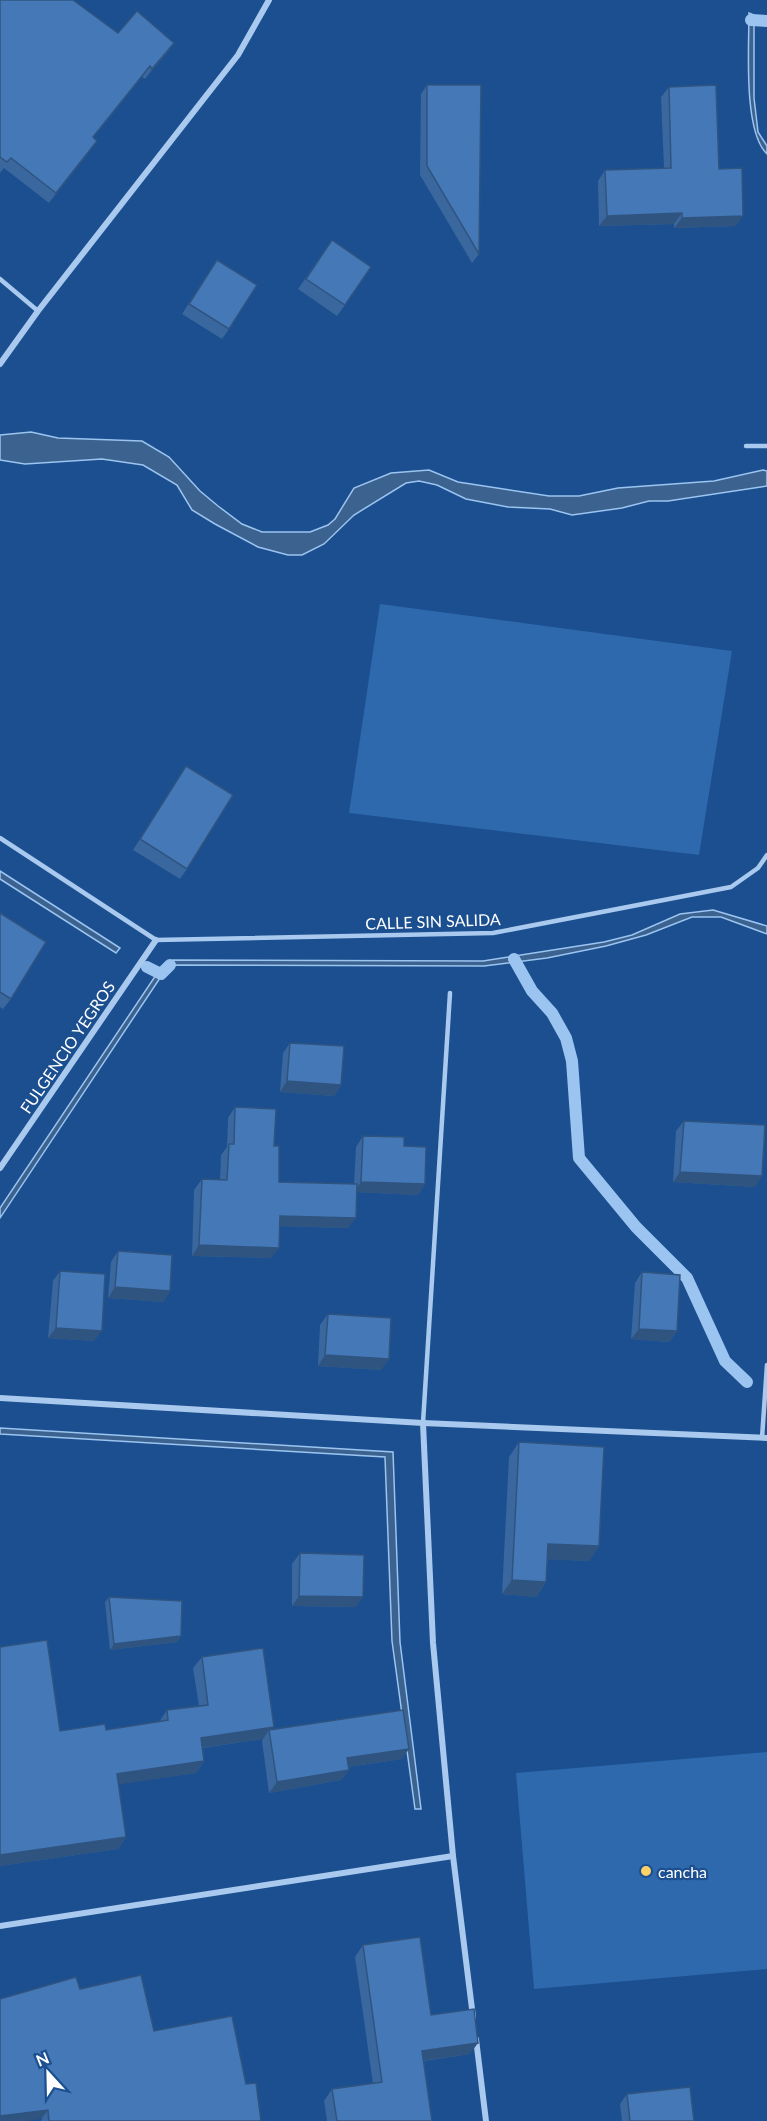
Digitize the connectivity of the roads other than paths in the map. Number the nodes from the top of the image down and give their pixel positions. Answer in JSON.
{"nodes":[{"id":1,"x":269,"y":0,"type":"edge"},
{"id":2,"x":0,"y":279,"type":"edge"},
{"id":3,"x":38,"y":311,"type":"junction"},
{"id":4,"x":0,"y":364,"type":"edge"},
{"id":5,"x":746,"y":446,"type":"dead end"},
{"id":6,"x":767,"y":446,"type":"edge"},
{"id":7,"x":0,"y":838,"type":"edge"},
{"id":8,"x":767,"y":855,"type":"edge"},
{"id":9,"x":156,"y":940,"type":"junction"},
{"id":10,"x":450,"y":993,"type":"dead end"},
{"id":11,"x":0,"y":1168,"type":"edge"},
{"id":12,"x":767,"y":1365,"type":"edge"},
{"id":13,"x":0,"y":1398,"type":"edge"},
{"id":14,"x":423,"y":1423,"type":"junction"},
{"id":15,"x":765,"y":1438,"type":"edge"},
{"id":16,"x":453,"y":1856,"type":"junction"},
{"id":17,"x":0,"y":1926,"type":"edge"},
{"id":18,"x":486,"y":2121,"type":"edge"}],
"edges":[{"from":1,"to":3,"type":"street"},
{"from":2,"to":3,"type":"lane"},
{"from":3,"to":4,"type":"street"},
{"from":5,"to":6,"type":"lane"},
{"from":7,"to":9,"type":"lane"},
{"from":8,"to":9,"type":"lane","name":"CALLE SIN SALIDA"},
{"from":9,"to":11,"type":"street","name":"FULGENCIO YEGROS"},
{"from":10,"to":14,"type":"lane"},
{"from":12,"to":15,"type":"lane"},
{"from":13,"to":14,"type":"street"},
{"from":14,"to":15,"type":"street"},
{"from":14,"to":16,"type":"street"},
{"from":16,"to":17,"type":"street"},
{"from":16,"to":18,"type":"street"}]}
